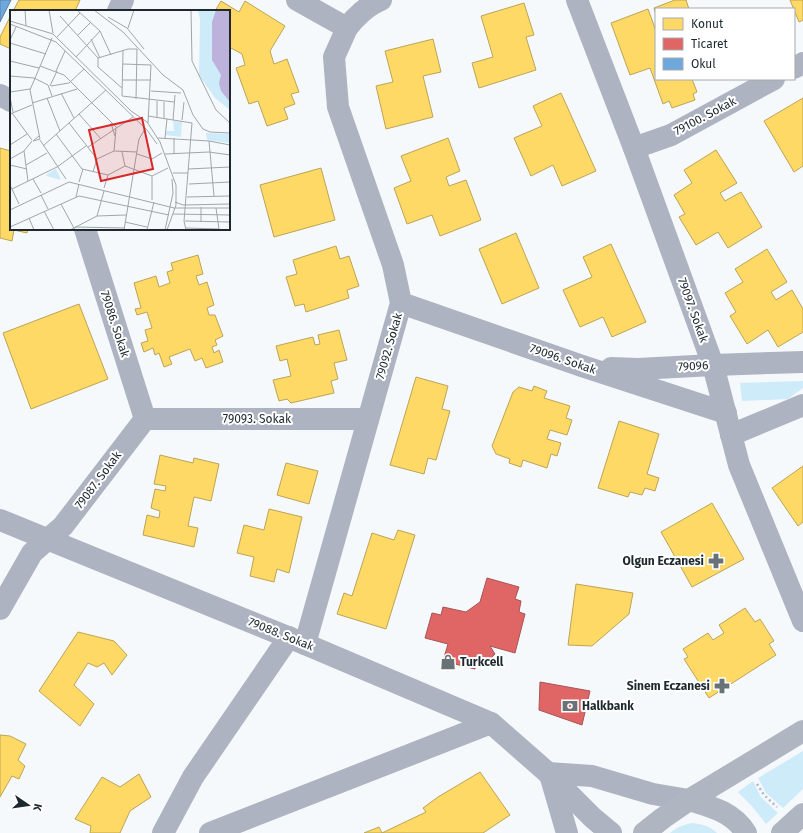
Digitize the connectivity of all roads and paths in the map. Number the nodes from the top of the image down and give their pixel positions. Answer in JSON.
{"nodes":[{"id":1,"x":123,"y":0,"type":"edge"},
{"id":2,"x":297,"y":0,"type":"edge"},
{"id":3,"x":381,"y":0,"type":"edge"},
{"id":4,"x":577,"y":0,"type":"edge"},
{"id":5,"x":118,"y":10,"type":"edge"},
{"id":6,"x":347,"y":28,"type":"junction"},
{"id":7,"x":772,"y":80,"type":"edge"},
{"id":8,"x":0,"y":95,"type":"edge"},
{"id":9,"x":10,"y":100,"type":"edge"},
{"id":10,"x":634,"y":148,"type":"junction"},
{"id":11,"x":85,"y":230,"type":"edge"},
{"id":12,"x":402,"y":303,"type":"junction"},
{"id":13,"x":803,"y":362,"type":"edge"},
{"id":14,"x":714,"y":365,"type":"junction"},
{"id":15,"x":582,"y":366,"type":"junction"},
{"id":16,"x":803,"y":405,"type":"edge"},
{"id":17,"x":726,"y":413,"type":"junction"},
{"id":18,"x":145,"y":419,"type":"junction"},
{"id":19,"x":368,"y":419,"type":"junction"},
{"id":20,"x":731,"y":436,"type":"junction"},
{"id":21,"x":0,"y":520,"type":"edge"},
{"id":22,"x":48,"y":540,"type":"junction"},
{"id":23,"x":0,"y":609,"type":"edge"},
{"id":24,"x":803,"y":621,"type":"edge"},
{"id":25,"x":297,"y":640,"type":"junction"},
{"id":26,"x":491,"y":723,"type":"junction"},
{"id":27,"x":803,"y":731,"type":"edge"},
{"id":28,"x":548,"y":773,"type":"junction"},
{"id":29,"x":755,"y":780,"type":"dead end"},
{"id":30,"x":689,"y":800,"type":"junction"},
{"id":31,"x":780,"y":810,"type":"dead end"},
{"id":32,"x":803,"y":814,"type":"edge"},
{"id":33,"x":163,"y":833,"type":"edge"},
{"id":34,"x":210,"y":833,"type":"edge"},
{"id":35,"x":567,"y":833,"type":"edge"},
{"id":36,"x":611,"y":833,"type":"edge"},
{"id":37,"x":644,"y":833,"type":"edge"},
{"id":38,"x":746,"y":833,"type":"edge"},
{"id":39,"x":782,"y":833,"type":"edge"}],
"edges":[{"from":1,"to":5,"type":"street"},
{"from":2,"to":6,"type":"street"},
{"from":3,"to":6,"type":"street","name":"79092. Sokak"},
{"from":4,"to":10,"type":"street","name":"79097. Sokak"},
{"from":6,"to":12,"type":"street","name":"79092. Sokak"},
{"from":7,"to":10,"type":"street","name":"79100. Sokak"},
{"from":8,"to":9,"type":"street"},
{"from":10,"to":14,"type":"street","name":"79097. Sokak"},
{"from":11,"to":18,"type":"street","name":"79086. Sokak"},
{"from":12,"to":15,"type":"street","name":"79096. Sokak"},
{"from":12,"to":19,"type":"street","name":"79092. Sokak"},
{"from":13,"to":14,"type":"street","name":"79096"},
{"from":14,"to":15,"type":"street","name":"79096"},
{"from":14,"to":17,"type":"street","name":"79097. Sokak"},
{"from":15,"to":17,"type":"street","name":"79096. Sokak"},
{"from":16,"to":20,"type":"street"},
{"from":17,"to":20,"type":"street","name":"79097. Sokak"},
{"from":18,"to":19,"type":"street","name":"79093. Sokak"},
{"from":18,"to":22,"type":"street","name":"79087. Sokak"},
{"from":19,"to":25,"type":"street","name":"79092. Sokak"},
{"from":20,"to":24,"type":"street","name":"79097. Sokak"},
{"from":21,"to":22,"type":"street","name":"79088. Sokak"},
{"from":22,"to":23,"type":"street","name":"79087. Sokak"},
{"from":22,"to":25,"type":"street","name":"79088. Sokak"},
{"from":25,"to":26,"type":"street","name":"79088. Sokak"},
{"from":25,"to":33,"type":"street","name":"79092. Sokak"},
{"from":26,"to":28,"type":"street","name":"79088. Sokak"},
{"from":26,"to":34,"type":"street"},
{"from":27,"to":30,"type":"main road"},
{"from":28,"to":30,"type":"street"},
{"from":28,"to":35,"type":"street"},
{"from":28,"to":36,"type":"street","name":"79088. Sokak"},
{"from":29,"to":31,"type":"path"},
{"from":30,"to":37,"type":"main road"},
{"from":30,"to":38,"type":"main road"},
{"from":32,"to":39,"type":"main road"}]}
